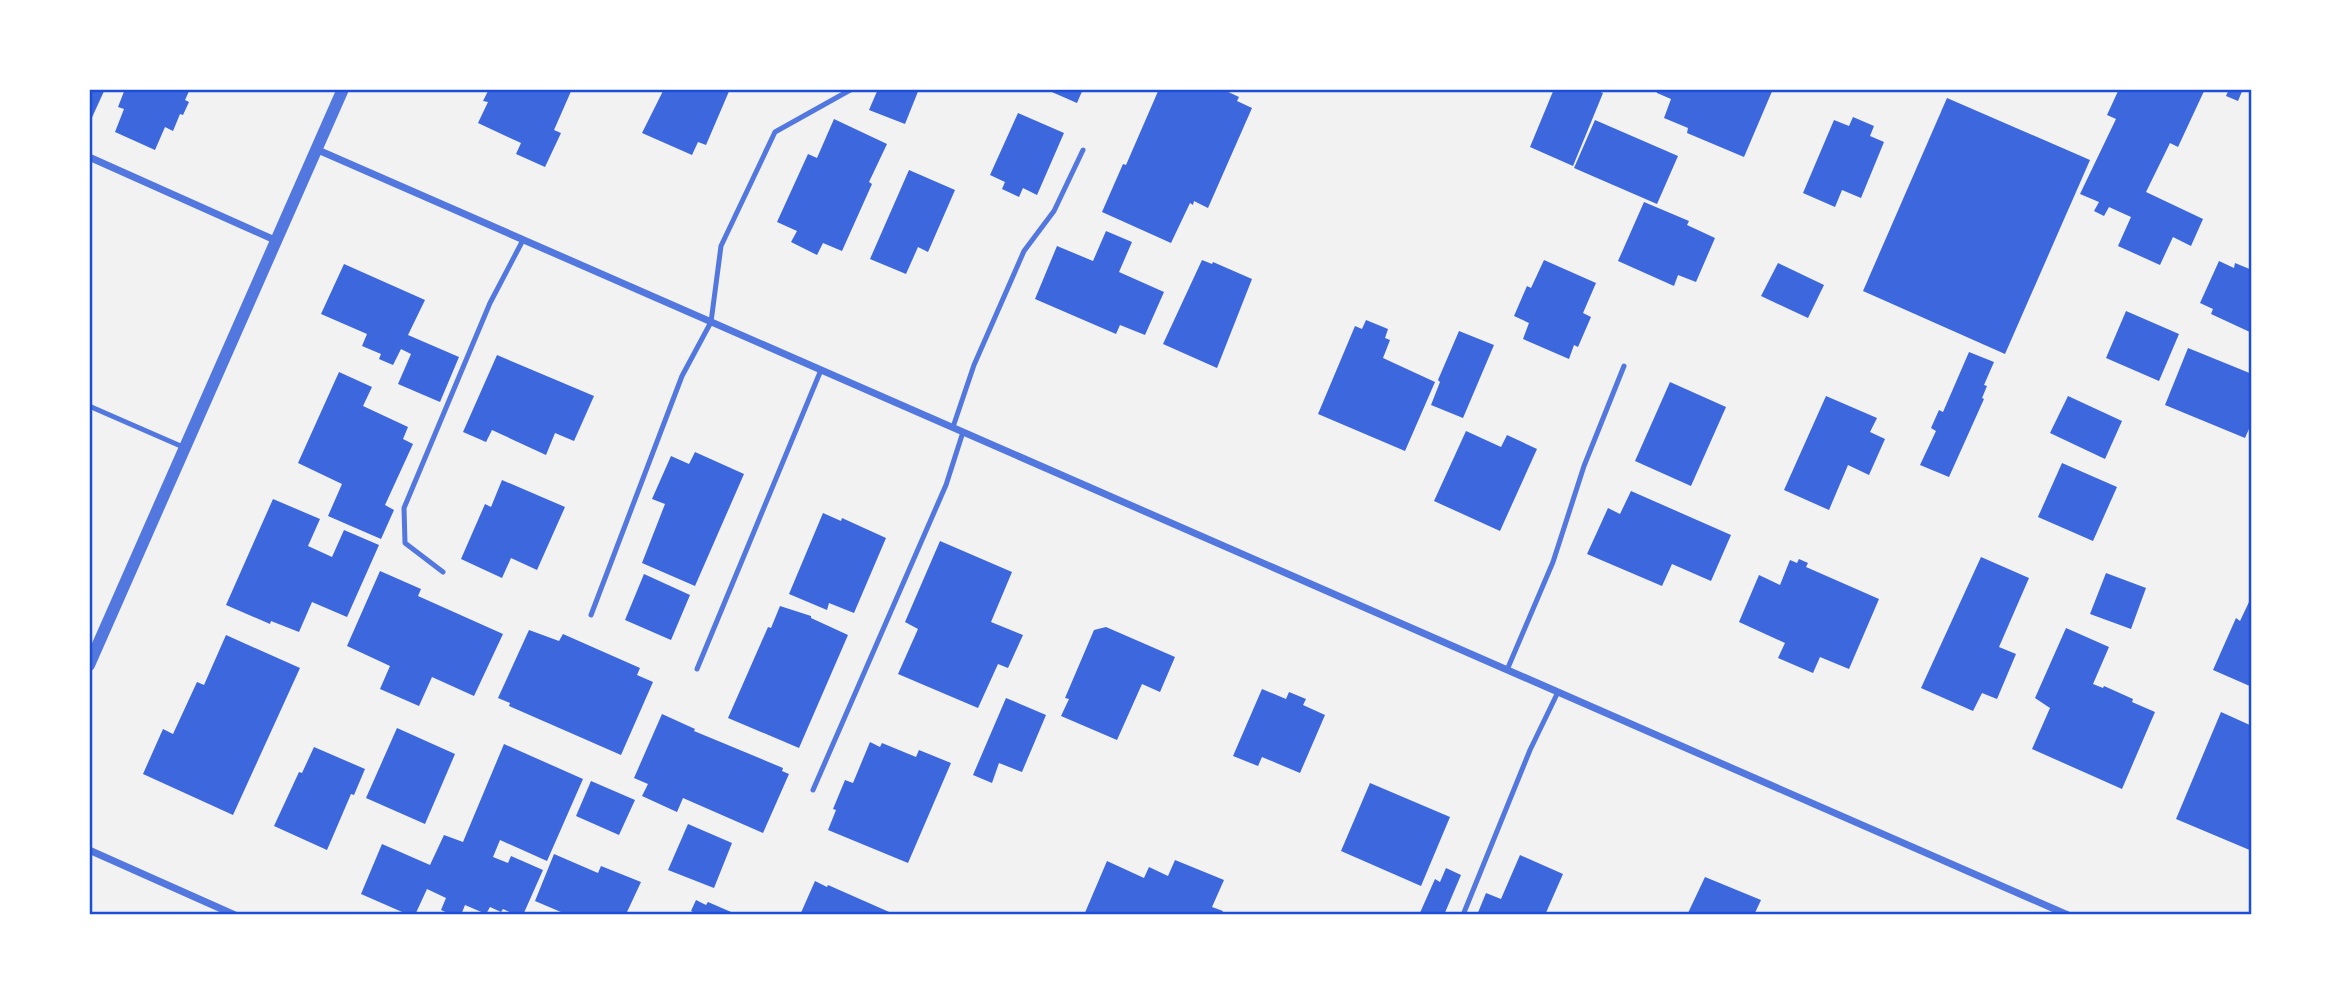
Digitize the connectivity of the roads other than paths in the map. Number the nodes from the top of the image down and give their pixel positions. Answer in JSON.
{"nodes":[{"id":1,"x":343,"y":89,"type":"edge"},
{"id":2,"x":852,"y":89,"type":"edge"},
{"id":3,"x":318,"y":150,"type":"junction"},
{"id":4,"x":1083,"y":150,"type":"dead end"},
{"id":5,"x":89,"y":157,"type":"edge"},
{"id":6,"x":523,"y":240,"type":"junction"},
{"id":7,"x":277,"y":242,"type":"junction"},
{"id":8,"x":711,"y":321,"type":"junction"},
{"id":9,"x":1623,"y":366,"type":"dead end"},
{"id":10,"x":821,"y":370,"type":"junction"},
{"id":11,"x":89,"y":406,"type":"edge"},
{"id":12,"x":953,"y":427,"type":"junction"},
{"id":13,"x":963,"y":432,"type":"junction"},
{"id":14,"x":186,"y":449,"type":"junction"},
{"id":15,"x":443,"y":572,"type":"dead end"},
{"id":16,"x":591,"y":615,"type":"dead end"},
{"id":17,"x":89,"y":665,"type":"edge"},
{"id":18,"x":697,"y":669,"type":"dead end"},
{"id":19,"x":1507,"y":670,"type":"junction"},
{"id":20,"x":1558,"y":692,"type":"junction"},
{"id":21,"x":813,"y":790,"type":"dead end"},
{"id":22,"x":89,"y":850,"type":"edge"},
{"id":23,"x":235,"y":915,"type":"edge"},
{"id":24,"x":1463,"y":915,"type":"edge"},
{"id":25,"x":2068,"y":915,"type":"edge"}],
"edges":[{"from":1,"to":3,"type":"street"},
{"from":2,"to":8,"type":"lane"},
{"from":3,"to":6,"type":"street"},
{"from":3,"to":7,"type":"street"},
{"from":4,"to":12,"type":"lane"},
{"from":5,"to":7,"type":"street"},
{"from":6,"to":8,"type":"street"},
{"from":6,"to":15,"type":"lane"},
{"from":7,"to":14,"type":"street"},
{"from":8,"to":10,"type":"street"},
{"from":8,"to":16,"type":"lane"},
{"from":9,"to":19,"type":"lane"},
{"from":10,"to":12,"type":"street"},
{"from":10,"to":18,"type":"lane"},
{"from":11,"to":14,"type":"lane"},
{"from":12,"to":13,"type":"street"},
{"from":13,"to":19,"type":"street"},
{"from":13,"to":21,"type":"lane"},
{"from":14,"to":17,"type":"street"},
{"from":19,"to":20,"type":"street"},
{"from":20,"to":24,"type":"lane"},
{"from":20,"to":25,"type":"street"},
{"from":22,"to":23,"type":"street"}]}
